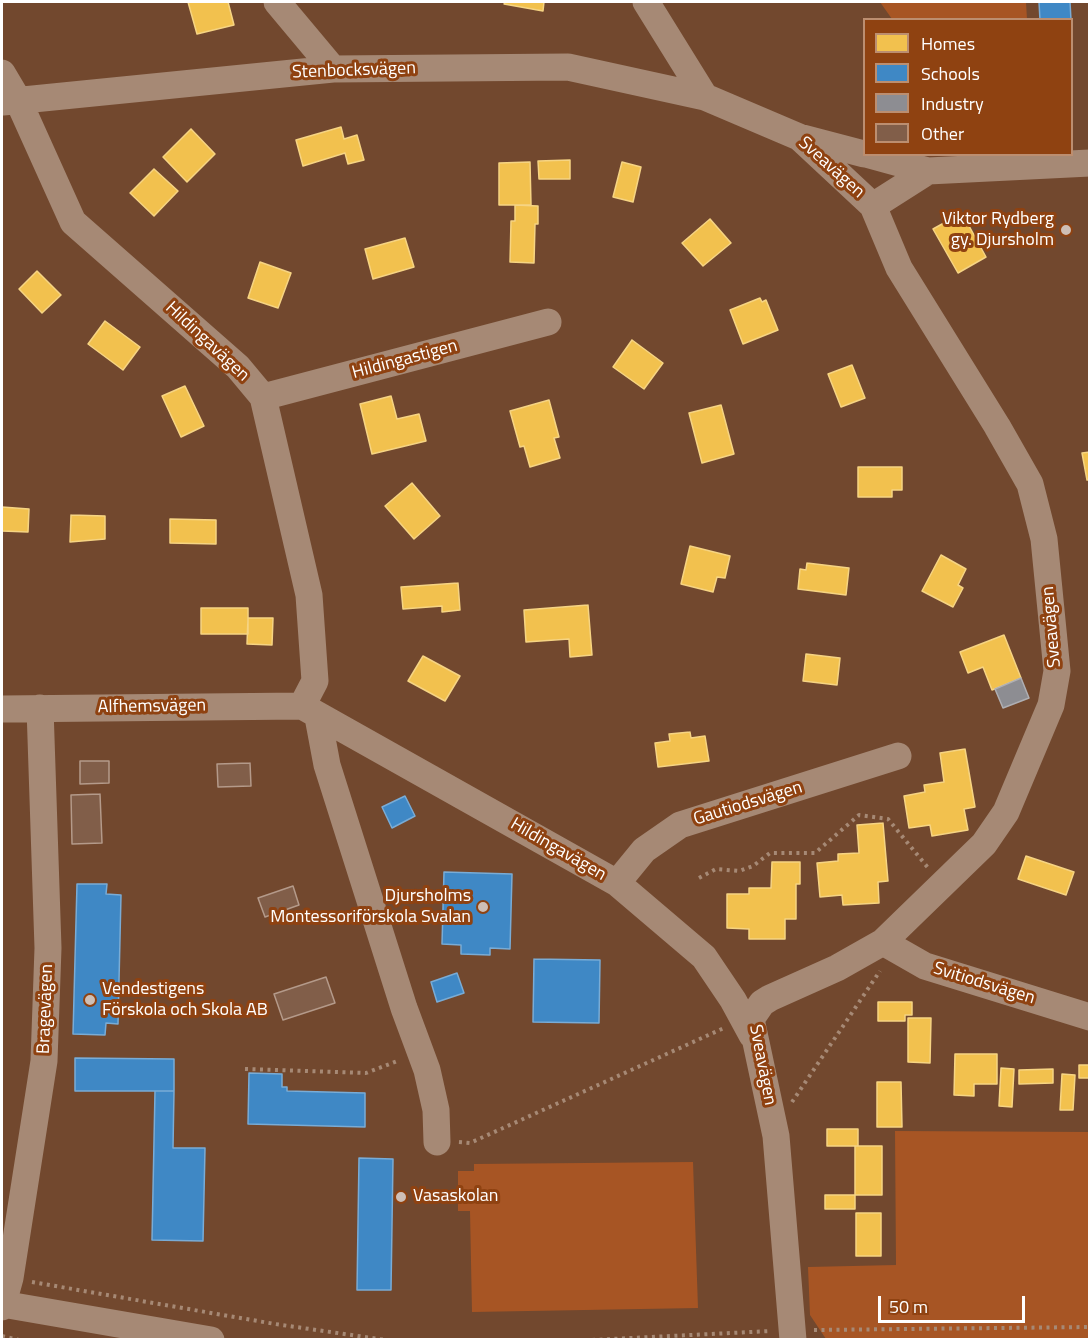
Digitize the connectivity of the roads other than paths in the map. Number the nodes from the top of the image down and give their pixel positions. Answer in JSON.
{"nodes":[{"id":1,"x":277,"y":2,"type":"edge"},
{"id":2,"x":646,"y":2,"type":"edge"},
{"id":3,"x":333,"y":69,"type":"junction"},
{"id":4,"x":2,"y":73,"type":"edge"},
{"id":5,"x":705,"y":97,"type":"junction"},
{"id":6,"x":10,"y":101,"type":"edge"},
{"id":7,"x":799,"y":137,"type":"junction"},
{"id":8,"x":863,"y":153,"type":"edge"},
{"id":9,"x":872,"y":156,"type":"edge"},
{"id":10,"x":1089,"y":162,"type":"edge"},
{"id":11,"x":928,"y":171,"type":"junction"},
{"id":12,"x":873,"y":206,"type":"junction"},
{"id":13,"x":548,"y":322,"type":"dead end"},
{"id":14,"x":263,"y":397,"type":"junction"},
{"id":15,"x":40,"y":708,"type":"junction"},
{"id":16,"x":2,"y":709,"type":"edge"},
{"id":17,"x":310,"y":712,"type":"junction"},
{"id":18,"x":898,"y":756,"type":"dead end"},
{"id":19,"x":617,"y":883,"type":"junction"},
{"id":20,"x":889,"y":945,"type":"junction"},
{"id":21,"x":1089,"y":1017,"type":"edge"},
{"id":22,"x":748,"y":1027,"type":"junction"},
{"id":23,"x":437,"y":1142,"type":"road end"},
{"id":24,"x":2,"y":1305,"type":"edge"},
{"id":25,"x":793,"y":1335,"type":"edge"},
{"id":26,"x":211,"y":1340,"type":"edge"}],
"edges":[{"from":1,"to":3,"type":"street"},
{"from":2,"to":5,"type":"street"},
{"from":3,"to":5,"type":"street","name":"Stenbocksvägen"},
{"from":3,"to":6,"type":"street","name":"Stenbocksvägen"},
{"from":4,"to":6,"type":"street","name":"Hildingavägen"},
{"from":5,"to":7,"type":"street","name":"Sveavägen"},
{"from":6,"to":14,"type":"street","name":"Hildingavägen"},
{"from":7,"to":8,"type":"street"},
{"from":7,"to":12,"type":"street","name":"Sveavägen"},
{"from":9,"to":11,"type":"street"},
{"from":10,"to":11,"type":"street"},
{"from":11,"to":12,"type":"street"},
{"from":12,"to":20,"type":"street","name":"Sveavägen"},
{"from":13,"to":14,"type":"street","name":"Hildingastigen"},
{"from":14,"to":17,"type":"street","name":"Hildingavägen"},
{"from":15,"to":16,"type":"street","name":"Alfhemsvägen"},
{"from":15,"to":17,"type":"street","name":"Alfhemsvägen"},
{"from":15,"to":24,"type":"street","name":"Bragevägen"},
{"from":17,"to":19,"type":"street","name":"Hildingavägen"},
{"from":17,"to":23,"type":"street"},
{"from":18,"to":19,"type":"street","name":"Gautiodsvägen"},
{"from":19,"to":22,"type":"street","name":"Hildingavägen"},
{"from":20,"to":21,"type":"street","name":"Svitiodsvägen"},
{"from":20,"to":22,"type":"street","name":"Sveavägen"},
{"from":22,"to":25,"type":"street","name":"Sveavägen"},
{"from":24,"to":26,"type":"street"}]}
